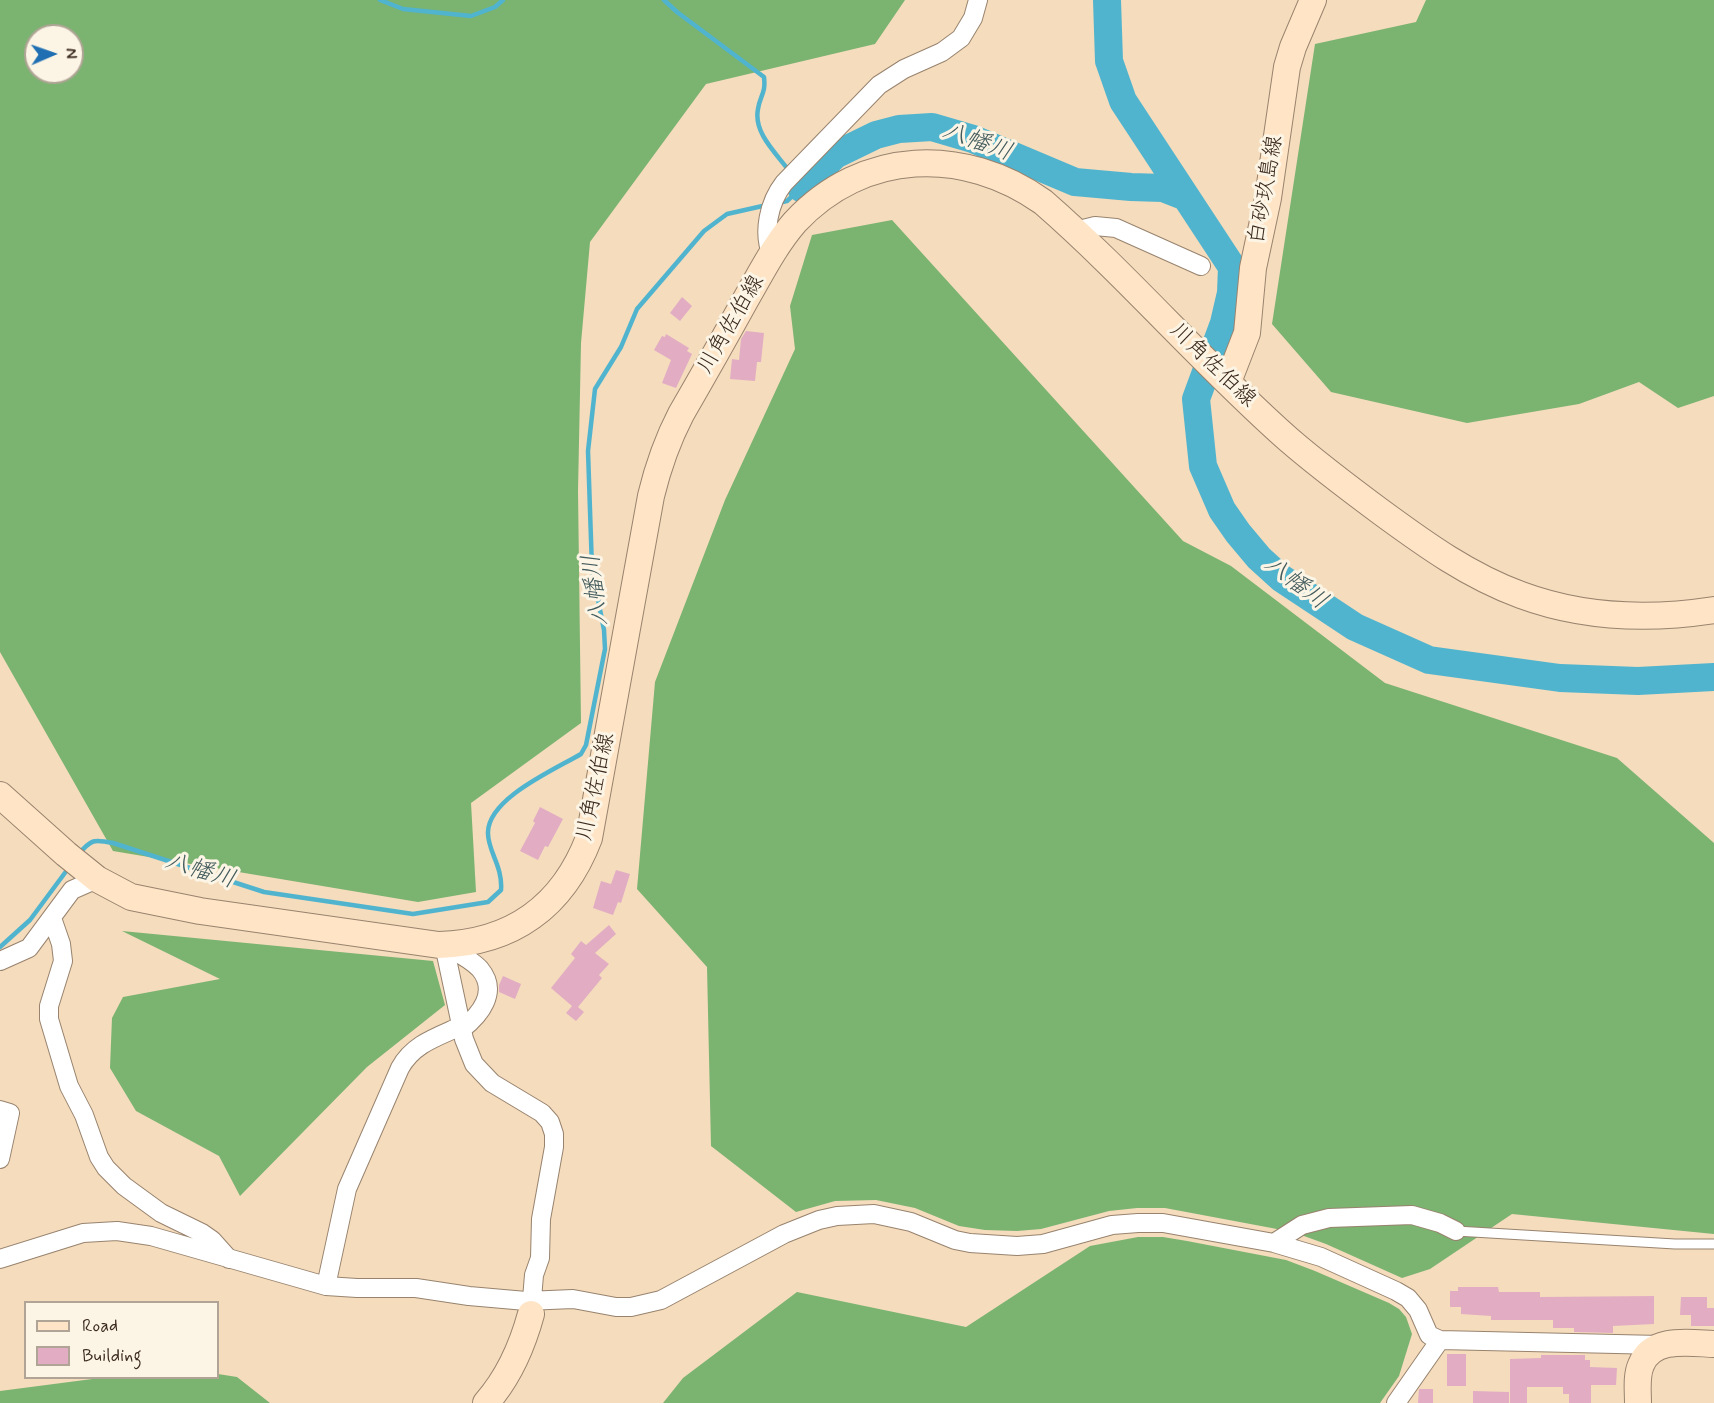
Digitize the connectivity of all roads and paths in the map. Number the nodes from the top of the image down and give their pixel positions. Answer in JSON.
{"nodes":[{"id":1,"x":978,"y":0,"type":"edge"},
{"id":2,"x":1313,"y":0,"type":"edge"},
{"id":3,"x":1075,"y":231,"type":"junction"},
{"id":4,"x":772,"y":255,"type":"junction"},
{"id":5,"x":1201,"y":266,"type":"dead end"},
{"id":6,"x":1227,"y":381,"type":"junction"},
{"id":7,"x":1714,"y":610,"type":"edge"},
{"id":8,"x":0,"y":795,"type":"edge"},
{"id":9,"x":82,"y":868,"type":"junction"},
{"id":10,"x":52,"y":918,"type":"junction"},
{"id":11,"x":444,"y":945,"type":"junction"},
{"id":12,"x":0,"y":961,"type":"edge"},
{"id":13,"x":461,"y":1028,"type":"junction"},
{"id":14,"x":0,"y":1110,"type":"edge"},
{"id":15,"x":0,"y":1159,"type":"edge"},
{"id":16,"x":1456,"y":1231,"type":"joint"},
{"id":17,"x":1274,"y":1243,"type":"junction"},
{"id":18,"x":1714,"y":1244,"type":"edge"},
{"id":19,"x":0,"y":1259,"type":"edge"},
{"id":20,"x":229,"y":1259,"type":"junction"},
{"id":21,"x":326,"y":1286,"type":"junction"},
{"id":22,"x":531,"y":1307,"type":"junction"},
{"id":23,"x":1440,"y":1340,"type":"junction"},
{"id":24,"x":1714,"y":1344,"type":"edge"},
{"id":25,"x":1660,"y":1345,"type":"junction"},
{"id":26,"x":486,"y":1403,"type":"edge"},
{"id":27,"x":1396,"y":1403,"type":"edge"},
{"id":28,"x":1638,"y":1403,"type":"edge"}],
"edges":[{"from":1,"to":4,"type":"street"},
{"from":2,"to":6,"type":"main road","name":"白砂玖島線"},
{"from":3,"to":4,"type":"main road","name":"川角佐伯線"},
{"from":3,"to":5,"type":"street"},
{"from":3,"to":6,"type":"main road","name":"川角佐伯線"},
{"from":4,"to":11,"type":"main road","name":"川角佐伯線"},
{"from":6,"to":7,"type":"main road","name":"川角佐伯線"},
{"from":8,"to":9,"type":"main road","name":"川角佐伯線"},
{"from":9,"to":10,"type":"street"},
{"from":9,"to":11,"type":"main road","name":"川角佐伯線"},
{"from":10,"to":12,"type":"street"},
{"from":10,"to":20,"type":"street"},
{"from":11,"to":13,"type":"street"},
{"from":11,"to":13,"type":"street"},
{"from":13,"to":21,"type":"street"},
{"from":13,"to":22,"type":"street"},
{"from":14,"to":15,"type":"street"},
{"from":16,"to":17,"type":"street"},
{"from":16,"to":18,"type":"lane"},
{"from":17,"to":22,"type":"street"},
{"from":17,"to":23,"type":"street"},
{"from":19,"to":20,"type":"street"},
{"from":20,"to":21,"type":"street"},
{"from":21,"to":22,"type":"street"},
{"from":22,"to":26,"type":"main road"},
{"from":23,"to":25,"type":"street"},
{"from":23,"to":27,"type":"street"},
{"from":24,"to":25,"type":"main road"},
{"from":25,"to":28,"type":"main road"}]}
